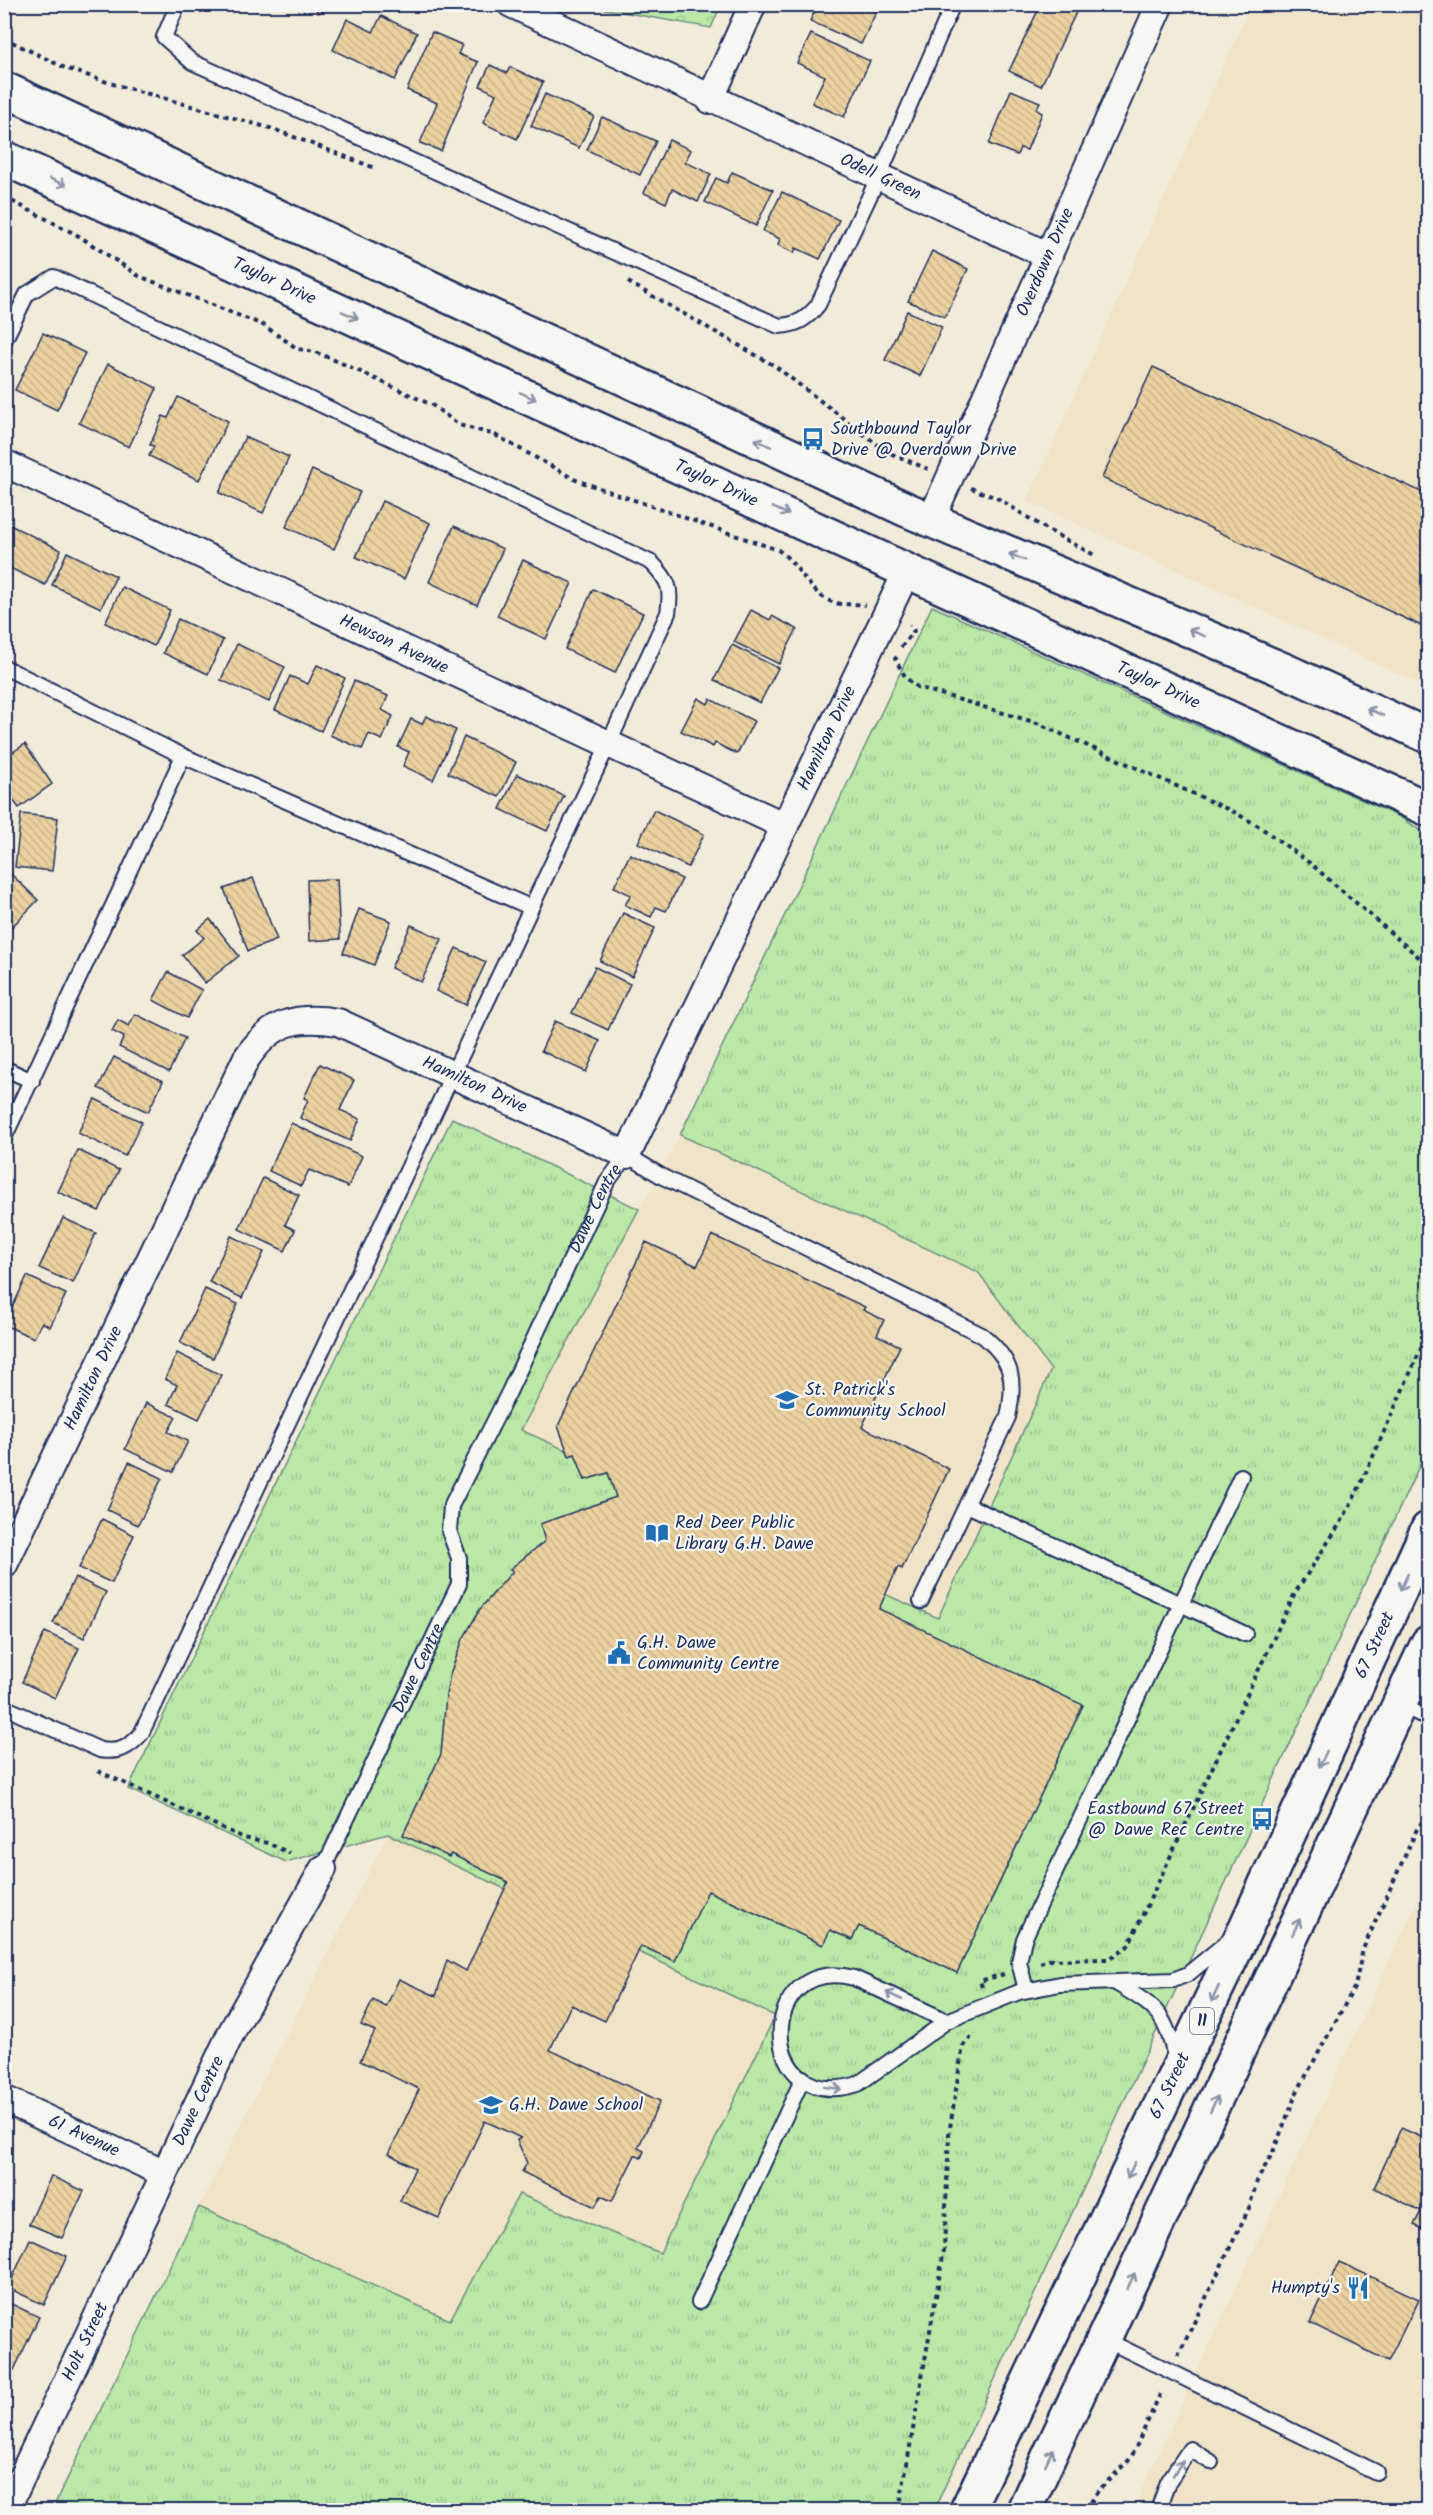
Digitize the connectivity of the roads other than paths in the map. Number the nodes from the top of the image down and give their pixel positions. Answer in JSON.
{"nodes":[{"id":1,"x":178,"y":4,"type":"edge"},
{"id":2,"x":511,"y":4,"type":"edge"},
{"id":3,"x":753,"y":4,"type":"edge"},
{"id":4,"x":953,"y":4,"type":"edge"},
{"id":5,"x":1160,"y":4,"type":"edge"},
{"id":6,"x":4,"y":89,"type":"edge"},
{"id":7,"x":710,"y":100,"type":"junction"},
{"id":8,"x":4,"y":158,"type":"edge"},
{"id":9,"x":879,"y":176,"type":"junction"},
{"id":10,"x":1049,"y":256,"type":"junction"},
{"id":11,"x":4,"y":341,"type":"edge"},
{"id":12,"x":4,"y":463,"type":"edge"},
{"id":13,"x":931,"y":520,"type":"junction"},
{"id":14,"x":908,"y":569,"type":"junction"},
{"id":15,"x":4,"y":667,"type":"edge"},
{"id":16,"x":1428,"y":736,"type":"edge"},
{"id":17,"x":608,"y":745,"type":"junction"},
{"id":18,"x":183,"y":756,"type":"junction"},
{"id":19,"x":1428,"y":809,"type":"edge"},
{"id":20,"x":785,"y":826,"type":"junction"},
{"id":21,"x":530,"y":907,"type":"junction"},
{"id":22,"x":4,"y":1068,"type":"edge"},
{"id":23,"x":452,"y":1074,"type":"junction"},
{"id":24,"x":32,"y":1081,"type":"junction"},
{"id":25,"x":4,"y":1138,"type":"edge"},
{"id":26,"x":627,"y":1155,"type":"junction"},
{"id":27,"x":1241,"y":1476,"type":"dead end"},
{"id":28,"x":967,"y":1505,"type":"junction"},
{"id":29,"x":1428,"y":1529,"type":"edge"},
{"id":30,"x":4,"y":1566,"type":"edge"},
{"id":31,"x":921,"y":1601,"type":"dead end"},
{"id":32,"x":1181,"y":1605,"type":"junction"},
{"id":33,"x":1245,"y":1634,"type":"dead end"},
{"id":34,"x":1428,"y":1643,"type":"edge"},
{"id":35,"x":4,"y":1707,"type":"edge"},
{"id":36,"x":1414,"y":1712,"type":"edge"},
{"id":37,"x":323,"y":1869,"type":"joint"},
{"id":38,"x":1247,"y":1925,"type":"junction"},
{"id":39,"x":1116,"y":1983,"type":"junction"},
{"id":40,"x":1026,"y":1990,"type":"junction"},
{"id":41,"x":946,"y":2021,"type":"junction"},
{"id":42,"x":1178,"y":2071,"type":"junction"},
{"id":43,"x":803,"y":2078,"type":"junction"},
{"id":44,"x":4,"y":2100,"type":"edge"},
{"id":45,"x":163,"y":2174,"type":"junction"},
{"id":46,"x":699,"y":2302,"type":"dead end"},
{"id":47,"x":1104,"y":2339,"type":"junction"},
{"id":48,"x":1211,"y":2462,"type":"dead end"},
{"id":49,"x":1376,"y":2472,"type":"dead end"},
{"id":50,"x":6,"y":2511,"type":"edge"},
{"id":51,"x":968,"y":2511,"type":"edge"},
{"id":52,"x":1024,"y":2511,"type":"edge"},
{"id":53,"x":1158,"y":2511,"type":"edge"}],
"edges":[{"from":1,"to":9,"type":"lane"},
{"from":2,"to":7,"type":"street","name":"Odell Green"},
{"from":3,"to":7,"type":"street"},
{"from":4,"to":9,"type":"lane"},
{"from":5,"to":10,"type":"street","name":"Overdown Drive"},
{"from":13,"to":6,"type":"main road","one_way":true},
{"from":7,"to":9,"type":"street","name":"Odell Green"},
{"from":8,"to":14,"type":"main road","name":"Taylor Drive","one_way":true},
{"from":9,"to":10,"type":"street","name":"Odell Green"},
{"from":10,"to":13,"type":"street","name":"Overdown Drive"},
{"from":11,"to":17,"type":"lane"},
{"from":12,"to":17,"type":"street","name":"Hewson Avenue"},
{"from":16,"to":13,"type":"main road","one_way":true},
{"from":14,"to":19,"type":"main road","name":"Taylor Drive"},
{"from":14,"to":20,"type":"street","name":"Hamilton Drive"},
{"from":15,"to":18,"type":"lane"},
{"from":17,"to":20,"type":"street","name":"Hewson Avenue"},
{"from":17,"to":21,"type":"lane"},
{"from":18,"to":21,"type":"lane"},
{"from":18,"to":24,"type":"lane"},
{"from":20,"to":26,"type":"street","name":"Hamilton Drive"},
{"from":21,"to":23,"type":"lane"},
{"from":22,"to":24,"type":"lane"},
{"from":23,"to":26,"type":"street","name":"Hamilton Drive"},
{"from":23,"to":30,"type":"street","name":"Hamilton Drive"},
{"from":23,"to":35,"type":"lane"},
{"from":24,"to":25,"type":"lane"},
{"from":26,"to":28,"type":"lane"},
{"from":26,"to":37,"type":"lane","name":"Dawe Centre"},
{"from":27,"to":32,"type":"lane"},
{"from":28,"to":31,"type":"lane"},
{"from":28,"to":32,"type":"lane"},
{"from":29,"to":38,"type":"main road","name":"67 Street","number":"11","one_way":true},
{"from":32,"to":33,"type":"lane"},
{"from":32,"to":40,"type":"lane"},
{"from":34,"to":36,"type":"main road"},
{"from":47,"to":36,"type":"main road","one_way":true},
{"from":37,"to":45,"type":"street","name":"Dawe Centre"},
{"from":38,"to":39,"type":"lane"},
{"from":38,"to":42,"type":"main road","name":"67 Street","number":"11","one_way":true},
{"from":39,"to":40,"type":"lane"},
{"from":39,"to":42,"type":"lane"},
{"from":40,"to":41,"type":"lane"},
{"from":43,"to":41,"type":"lane","one_way":true},
{"from":41,"to":43,"type":"lane","one_way":true},
{"from":42,"to":51,"type":"main road","name":"67 Street","number":"11","one_way":true},
{"from":43,"to":46,"type":"lane"},
{"from":44,"to":45,"type":"street","name":"61 Avenue"},
{"from":45,"to":50,"type":"street","name":"Holt Street"},
{"from":47,"to":49,"type":"lane"},
{"from":52,"to":47,"type":"main road","one_way":true},
{"from":53,"to":48,"type":"lane","one_way":true}]}
